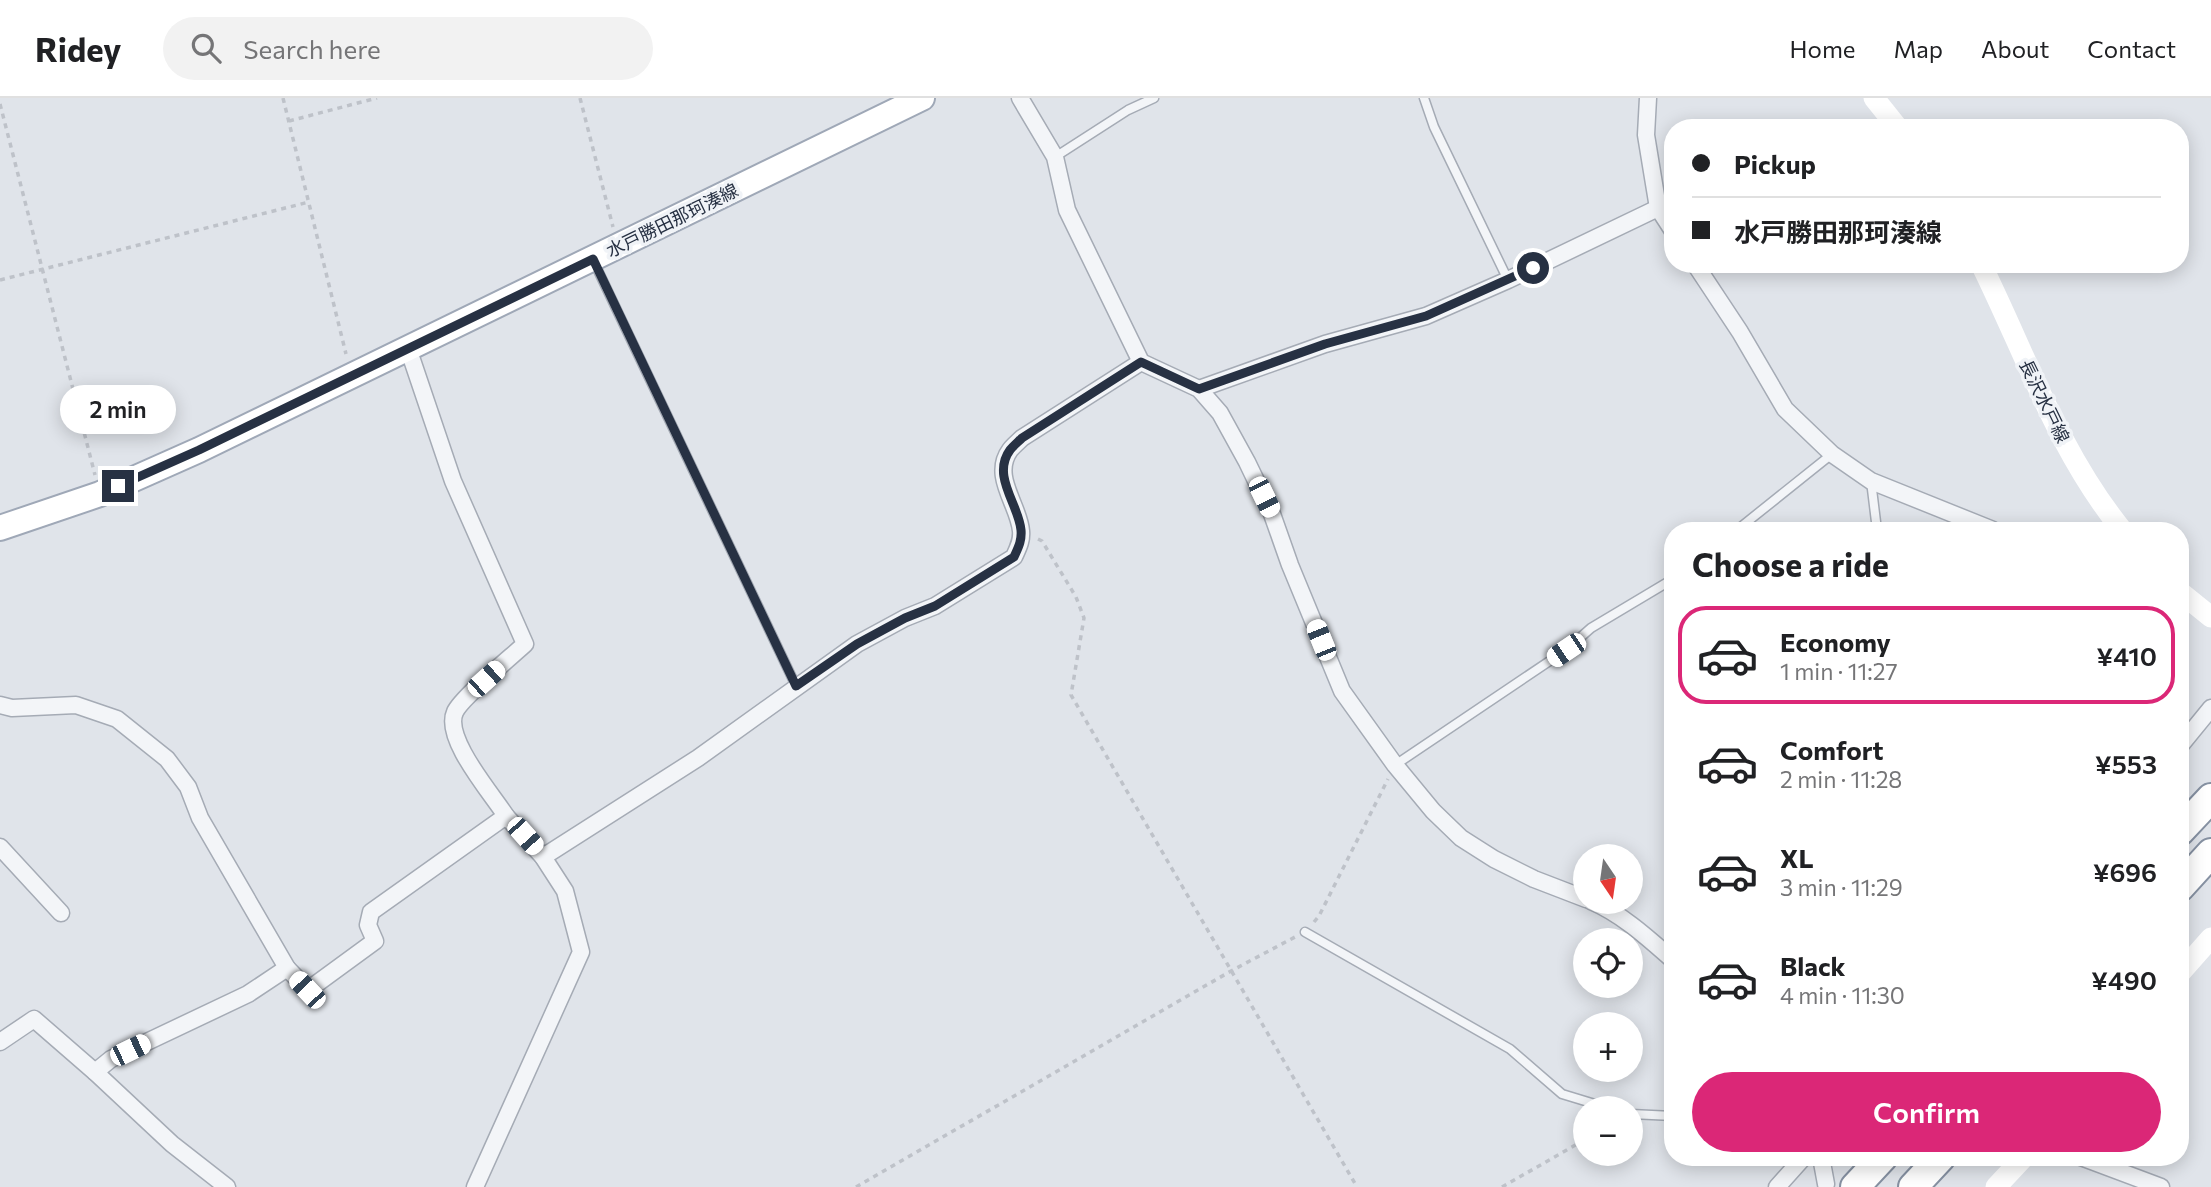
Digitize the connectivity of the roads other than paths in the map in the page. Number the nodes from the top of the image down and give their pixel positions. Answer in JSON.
{"nodes":[{"id":1,"x":922,"y":98,"type":"edge"},
{"id":2,"x":1020,"y":98,"type":"edge"},
{"id":3,"x":1154,"y":98,"type":"edge"},
{"id":4,"x":1424,"y":98,"type":"edge"},
{"id":5,"x":1648,"y":98,"type":"edge"},
{"id":6,"x":1874,"y":98,"type":"edge"},
{"id":7,"x":1891,"y":119,"type":"edge"},
{"id":8,"x":1055,"y":157,"type":"junction"},
{"id":9,"x":1658,"y":208,"type":"junction"},
{"id":10,"x":1664,"y":217,"type":"edge"},
{"id":11,"x":593,"y":259,"type":"junction"},
{"id":12,"x":1701,"y":273,"type":"edge"},
{"id":13,"x":1985,"y":273,"type":"edge"},
{"id":14,"x":1508,"y":280,"type":"junction"},
{"id":15,"x":408,"y":348,"type":"junction"},
{"id":16,"x":1141,"y":362,"type":"junction"},
{"id":17,"x":1199,"y":389,"type":"junction"},
{"id":18,"x":1832,"y":454,"type":"junction"},
{"id":19,"x":1871,"y":481,"type":"junction"},
{"id":20,"x":1747,"y":522,"type":"edge"},
{"id":21,"x":1876,"y":522,"type":"edge"},
{"id":22,"x":1973,"y":522,"type":"edge"},
{"id":23,"x":2115,"y":522,"type":"edge"},
{"id":24,"x":0,"y":528,"type":"edge"},
{"id":25,"x":1664,"y":584,"type":"edge"},
{"id":26,"x":2189,"y":599,"type":"edge"},
{"id":27,"x":2211,"y":617,"type":"edge"},
{"id":28,"x":796,"y":686,"type":"junction"},
{"id":29,"x":0,"y":705,"type":"edge"},
{"id":30,"x":2211,"y":708,"type":"edge"},
{"id":31,"x":2189,"y":735,"type":"edge"},
{"id":32,"x":1395,"y":765,"type":"junction"},
{"id":33,"x":2211,"y":798,"type":"edge"},
{"id":34,"x":506,"y":816,"type":"junction"},
{"id":35,"x":2189,"y":821,"type":"edge"},
{"id":36,"x":0,"y":848,"type":"edge"},
{"id":37,"x":2211,"y":853,"type":"edge"},
{"id":38,"x":543,"y":857,"type":"junction"},
{"id":39,"x":2189,"y":877,"type":"edge"},
{"id":40,"x":1573,"y":894,"type":"edge"},
{"id":41,"x":61,"y":913,"type":"dead end"},
{"id":42,"x":1614,"y":914,"type":"edge"},
{"id":43,"x":1305,"y":932,"type":"road end"},
{"id":44,"x":2211,"y":939,"type":"edge"},
{"id":45,"x":1664,"y":952,"type":"edge"},
{"id":46,"x":2189,"y":962,"type":"edge"},
{"id":47,"x":287,"y":968,"type":"junction"},
{"id":48,"x":0,"y":1042,"type":"edge"},
{"id":49,"x":95,"y":1072,"type":"junction"},
{"id":50,"x":1573,"y":1097,"type":"edge"},
{"id":51,"x":1643,"y":1115,"type":"edge"},
{"id":52,"x":1664,"y":1116,"type":"edge"},
{"id":53,"x":1796,"y":1166,"type":"edge"},
{"id":54,"x":1823,"y":1166,"type":"edge"},
{"id":55,"x":1875,"y":1166,"type":"edge"},
{"id":56,"x":1933,"y":1166,"type":"edge"},
{"id":57,"x":2016,"y":1166,"type":"edge"},
{"id":58,"x":2105,"y":1166,"type":"edge"},
{"id":59,"x":1826,"y":1184,"type":"dead end"},
{"id":60,"x":227,"y":1187,"type":"edge"},
{"id":61,"x":475,"y":1187,"type":"edge"},
{"id":62,"x":1777,"y":1187,"type":"edge"},
{"id":63,"x":1855,"y":1187,"type":"edge"},
{"id":64,"x":1913,"y":1187,"type":"edge"},
{"id":65,"x":1996,"y":1187,"type":"edge"},
{"id":66,"x":2161,"y":1187,"type":"edge"}],
"edges":[{"from":1,"to":11,"type":"main road","name":"水戸勝田那珂湊線"},
{"from":2,"to":8,"type":"street"},
{"from":3,"to":8,"type":"lane"},
{"from":4,"to":14,"type":"lane"},
{"from":5,"to":9,"type":"street"},
{"from":6,"to":7,"type":"main road"},
{"from":8,"to":16,"type":"street"},
{"from":9,"to":10,"type":"street"},
{"from":9,"to":14,"type":"street"},
{"from":11,"to":15,"type":"main road","name":"水戸勝田那珂湊線"},
{"from":11,"to":28,"type":"lane"},
{"from":12,"to":18,"type":"street"},
{"from":13,"to":23,"type":"main road","name":"長沢水戸線"},
{"from":14,"to":17,"type":"street"},
{"from":15,"to":24,"type":"main road","name":"水戸勝田那珂湊線"},
{"from":15,"to":34,"type":"street"},
{"from":16,"to":17,"type":"street"},
{"from":16,"to":28,"type":"street"},
{"from":17,"to":32,"type":"street"},
{"from":18,"to":19,"type":"street"},
{"from":18,"to":20,"type":"lane"},
{"from":19,"to":21,"type":"lane"},
{"from":19,"to":22,"type":"street"},
{"from":25,"to":32,"type":"lane"},
{"from":26,"to":27,"type":"main road"},
{"from":28,"to":38,"type":"street"},
{"from":29,"to":47,"type":"street"},
{"from":30,"to":31,"type":"street"},
{"from":32,"to":40,"type":"street"},
{"from":33,"to":35,"type":"highway"},
{"from":34,"to":38,"type":"street"},
{"from":34,"to":47,"type":"street"},
{"from":36,"to":41,"type":"street"},
{"from":37,"to":39,"type":"highway"},
{"from":38,"to":61,"type":"street"},
{"from":42,"to":45,"type":"street"},
{"from":43,"to":50,"type":"lane"},
{"from":44,"to":46,"type":"main road"},
{"from":47,"to":49,"type":"street"},
{"from":48,"to":49,"type":"street"},
{"from":49,"to":60,"type":"street"},
{"from":51,"to":52,"type":"lane"},
{"from":53,"to":62,"type":"street"},
{"from":54,"to":59,"type":"street"},
{"from":55,"to":63,"type":"highway"},
{"from":56,"to":64,"type":"highway"},
{"from":57,"to":65,"type":"main road"},
{"from":58,"to":66,"type":"street"}]}
